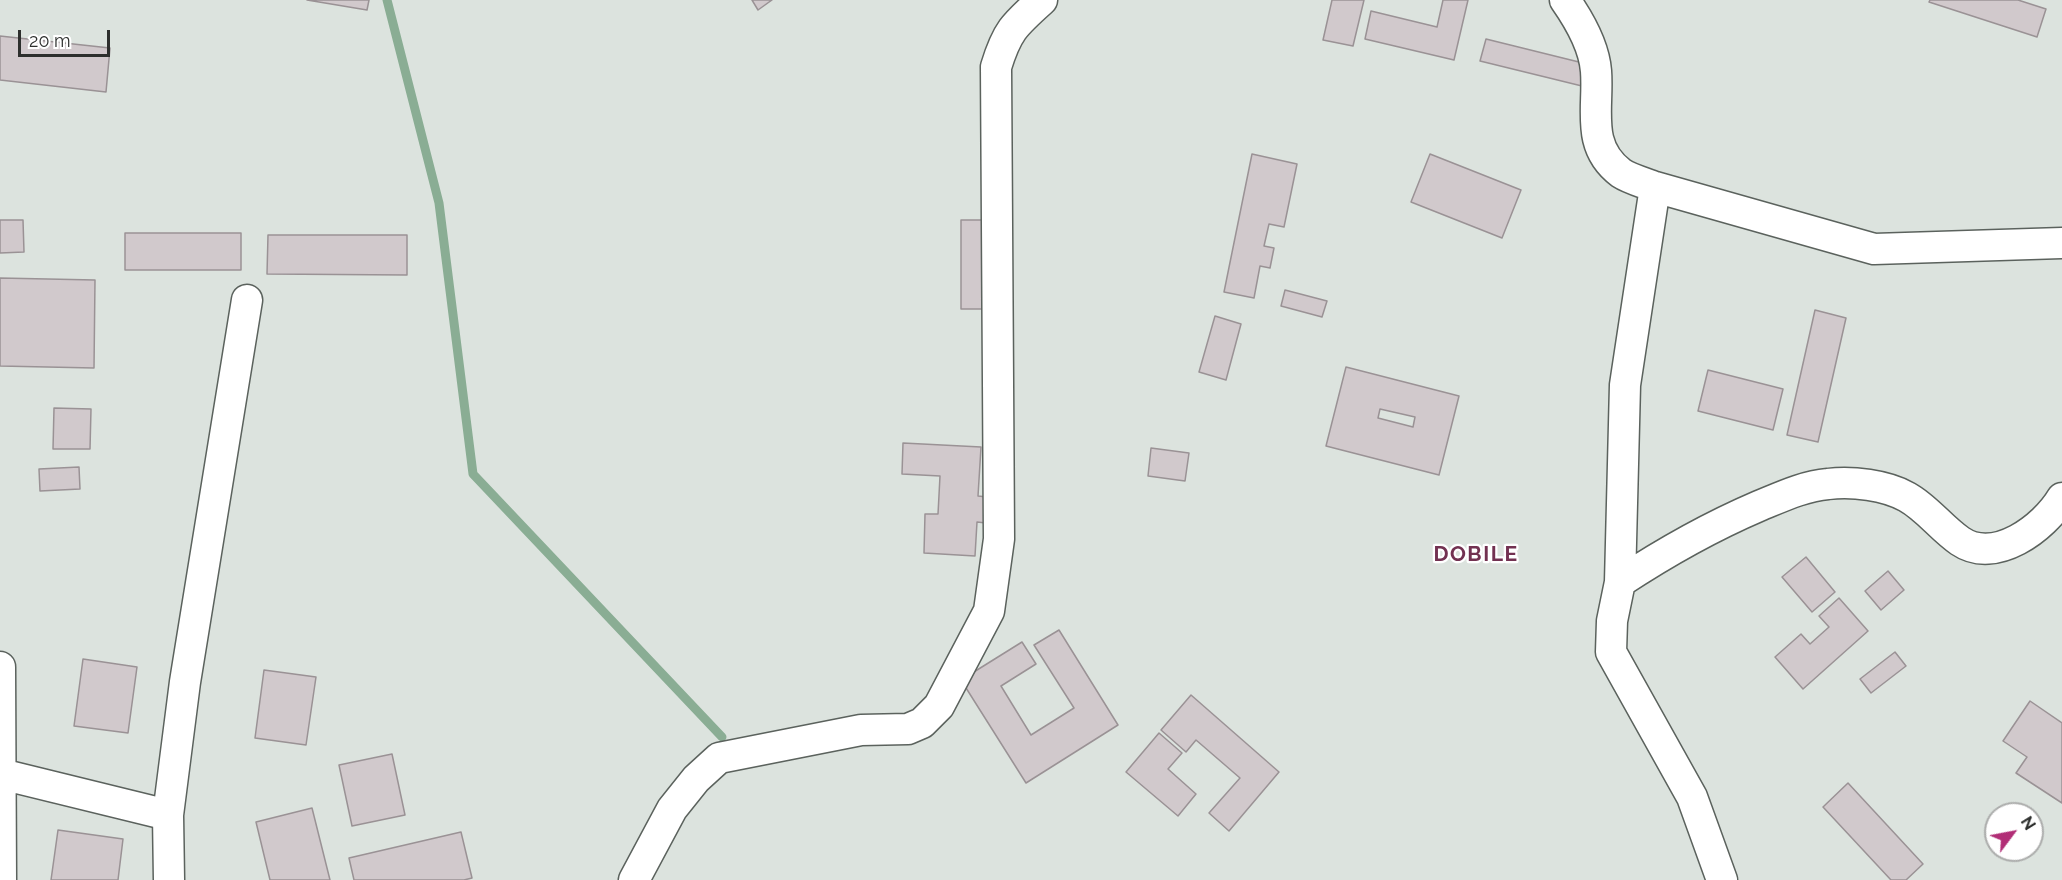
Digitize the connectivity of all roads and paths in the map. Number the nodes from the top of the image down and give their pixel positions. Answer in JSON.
{"nodes":[{"id":1,"x":1042,"y":0,"type":"edge"},
{"id":2,"x":1565,"y":0,"type":"edge"},
{"id":3,"x":1655,"y":187,"type":"junction"},
{"id":4,"x":2062,"y":243,"type":"edge"},
{"id":5,"x":247,"y":300,"type":"dead end"},
{"id":6,"x":2062,"y":498,"type":"edge"},
{"id":7,"x":1620,"y":582,"type":"junction"},
{"id":8,"x":0,"y":667,"type":"edge"},
{"id":9,"x":1,"y":774,"type":"edge"},
{"id":10,"x":168,"y":815,"type":"junction"},
{"id":11,"x":1,"y":880,"type":"edge"},
{"id":12,"x":169,"y":880,"type":"edge"},
{"id":13,"x":634,"y":880,"type":"edge"},
{"id":14,"x":1722,"y":880,"type":"edge"}],
"edges":[{"from":1,"to":13,"type":"street"},
{"from":2,"to":3,"type":"street"},
{"from":3,"to":4,"type":"street"},
{"from":3,"to":7,"type":"street"},
{"from":5,"to":10,"type":"street"},
{"from":6,"to":7,"type":"street"},
{"from":7,"to":14,"type":"street"},
{"from":8,"to":9,"type":"street"},
{"from":9,"to":10,"type":"street"},
{"from":9,"to":11,"type":"street"},
{"from":10,"to":12,"type":"street"}]}
